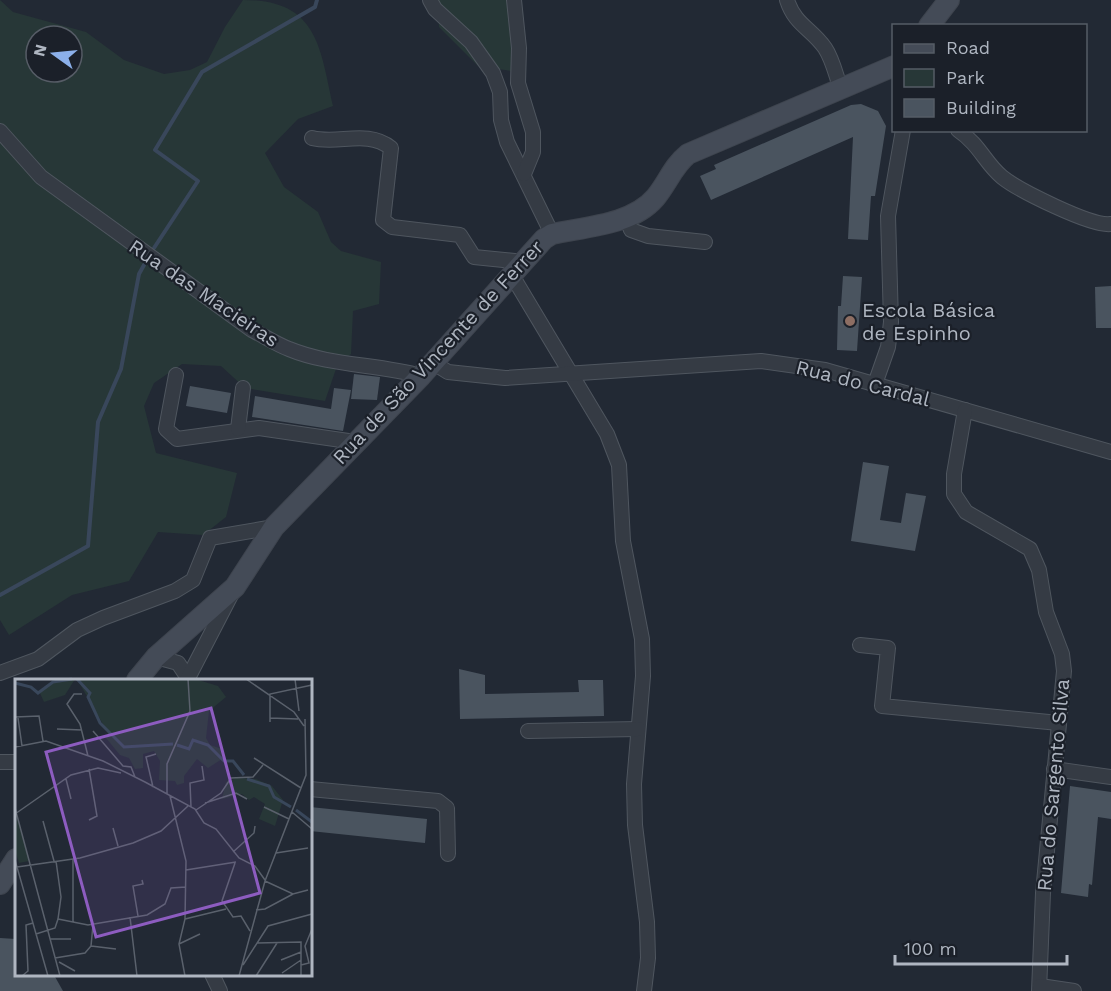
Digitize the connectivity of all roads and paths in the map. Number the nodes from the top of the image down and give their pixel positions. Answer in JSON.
{"nodes":[{"id":1,"x":430,"y":0,"type":"edge"},
{"id":2,"x":514,"y":0,"type":"edge"},
{"id":3,"x":787,"y":0,"type":"edge"},
{"id":4,"x":949,"y":0,"type":"edge"},
{"id":5,"x":931,"y":24,"type":"edge"},
{"id":6,"x":891,"y":71,"type":"edge"},
{"id":7,"x":841,"y":89,"type":"junction"},
{"id":8,"x":0,"y":131,"type":"edge"},
{"id":9,"x":903,"y":132,"type":"edge"},
{"id":10,"x":960,"y":132,"type":"edge"},
{"id":11,"x":312,"y":138,"type":"dead end"},
{"id":12,"x":524,"y":174,"type":"junction"},
{"id":13,"x":626,"y":217,"type":"junction"},
{"id":14,"x":1111,"y":224,"type":"edge"},
{"id":15,"x":552,"y":234,"type":"junction"},
{"id":16,"x":705,"y":242,"type":"dead end"},
{"id":17,"x":518,"y":269,"type":"junction"},
{"id":18,"x":426,"y":369,"type":"junction"},
{"id":19,"x":572,"y":373,"type":"junction"},
{"id":20,"x":176,"y":375,"type":"dead end"},
{"id":21,"x":875,"y":384,"type":"junction"},
{"id":22,"x":243,"y":388,"type":"dead end"},
{"id":23,"x":965,"y":410,"type":"junction"},
{"id":24,"x":238,"y":429,"type":"junction"},
{"id":25,"x":355,"y":442,"type":"junction"},
{"id":26,"x":1111,"y":452,"type":"edge"},
{"id":27,"x":274,"y":527,"type":"junction"},
{"id":28,"x":235,"y":587,"type":"junction"},
{"id":29,"x":860,"y":645,"type":"dead end"},
{"id":30,"x":156,"y":657,"type":"junction"},
{"id":31,"x":0,"y":673,"type":"edge"},
{"id":32,"x":139,"y":679,"type":"edge"},
{"id":33,"x":187,"y":679,"type":"edge"},
{"id":34,"x":1059,"y":723,"type":"junction"},
{"id":35,"x":638,"y":729,"type":"junction"},
{"id":36,"x":528,"y":731,"type":"dead end"},
{"id":37,"x":1054,"y":769,"type":"junction"},
{"id":38,"x":1111,"y":777,"type":"edge"},
{"id":39,"x":312,"y":789,"type":"edge"},
{"id":40,"x":447,"y":854,"type":"dead end"},
{"id":41,"x":15,"y":862,"type":"edge"},
{"id":42,"x":0,"y":884,"type":"edge"},
{"id":43,"x":212,"y":976,"type":"edge"},
{"id":44,"x":1040,"y":988,"type":"edge"},
{"id":45,"x":220,"y":991,"type":"edge"},
{"id":46,"x":644,"y":991,"type":"edge"},
{"id":47,"x":1074,"y":991,"type":"edge"}],
"edges":[{"from":1,"to":12,"type":"street"},
{"from":2,"to":12,"type":"street"},
{"from":3,"to":7,"type":"street"},
{"from":4,"to":5,"type":"street"},
{"from":6,"to":7,"type":"street","name":"Rua de São Vincente de Ferrer"},
{"from":7,"to":13,"type":"street","name":"Rua de São Vincente de Ferrer"},
{"from":8,"to":18,"type":"street","name":"Rua das Macieiras"},
{"from":9,"to":21,"type":"street"},
{"from":10,"to":14,"type":"street"},
{"from":11,"to":17,"type":"street"},
{"from":12,"to":15,"type":"street"},
{"from":13,"to":15,"type":"street","name":"Rua de São Vincente de Ferrer"},
{"from":13,"to":16,"type":"street"},
{"from":15,"to":17,"type":"street","name":"Rua de São Vincente de Ferrer"},
{"from":17,"to":18,"type":"street","name":"Rua de São Vincente de Ferrer"},
{"from":17,"to":19,"type":"street"},
{"from":18,"to":19,"type":"street","name":"Rua das Macieiras"},
{"from":18,"to":25,"type":"street","name":"Rua de São Vincente de Ferrer"},
{"from":19,"to":21,"type":"street","name":"Rua do Cardal"},
{"from":19,"to":35,"type":"street"},
{"from":20,"to":24,"type":"street"},
{"from":21,"to":23,"type":"street","name":"Rua do Cardal"},
{"from":22,"to":24,"type":"street"},
{"from":23,"to":26,"type":"street","name":"Rua do Cardal"},
{"from":23,"to":34,"type":"street","name":"Rua do Sargento Silva"},
{"from":24,"to":25,"type":"street"},
{"from":25,"to":27,"type":"street","name":"Rua de São Vincente de Ferrer"},
{"from":27,"to":28,"type":"street","name":"Rua de São Vincente de Ferrer"},
{"from":27,"to":31,"type":"street"},
{"from":28,"to":30,"type":"street","name":"Rua de São Vincente de Ferrer"},
{"from":28,"to":33,"type":"street"},
{"from":29,"to":34,"type":"street"},
{"from":30,"to":32,"type":"street","name":"Rua de São Vincente de Ferrer"},
{"from":30,"to":33,"type":"street"},
{"from":34,"to":37,"type":"street","name":"Rua do Sargento Silva"},
{"from":35,"to":36,"type":"street"},
{"from":35,"to":46,"type":"street"},
{"from":37,"to":38,"type":"street"},
{"from":37,"to":44,"type":"street","name":"Rua do Sargento Silva"},
{"from":39,"to":40,"type":"street"},
{"from":41,"to":42,"type":"street"},
{"from":43,"to":45,"type":"street"},
{"from":44,"to":47,"type":"street"}]}
